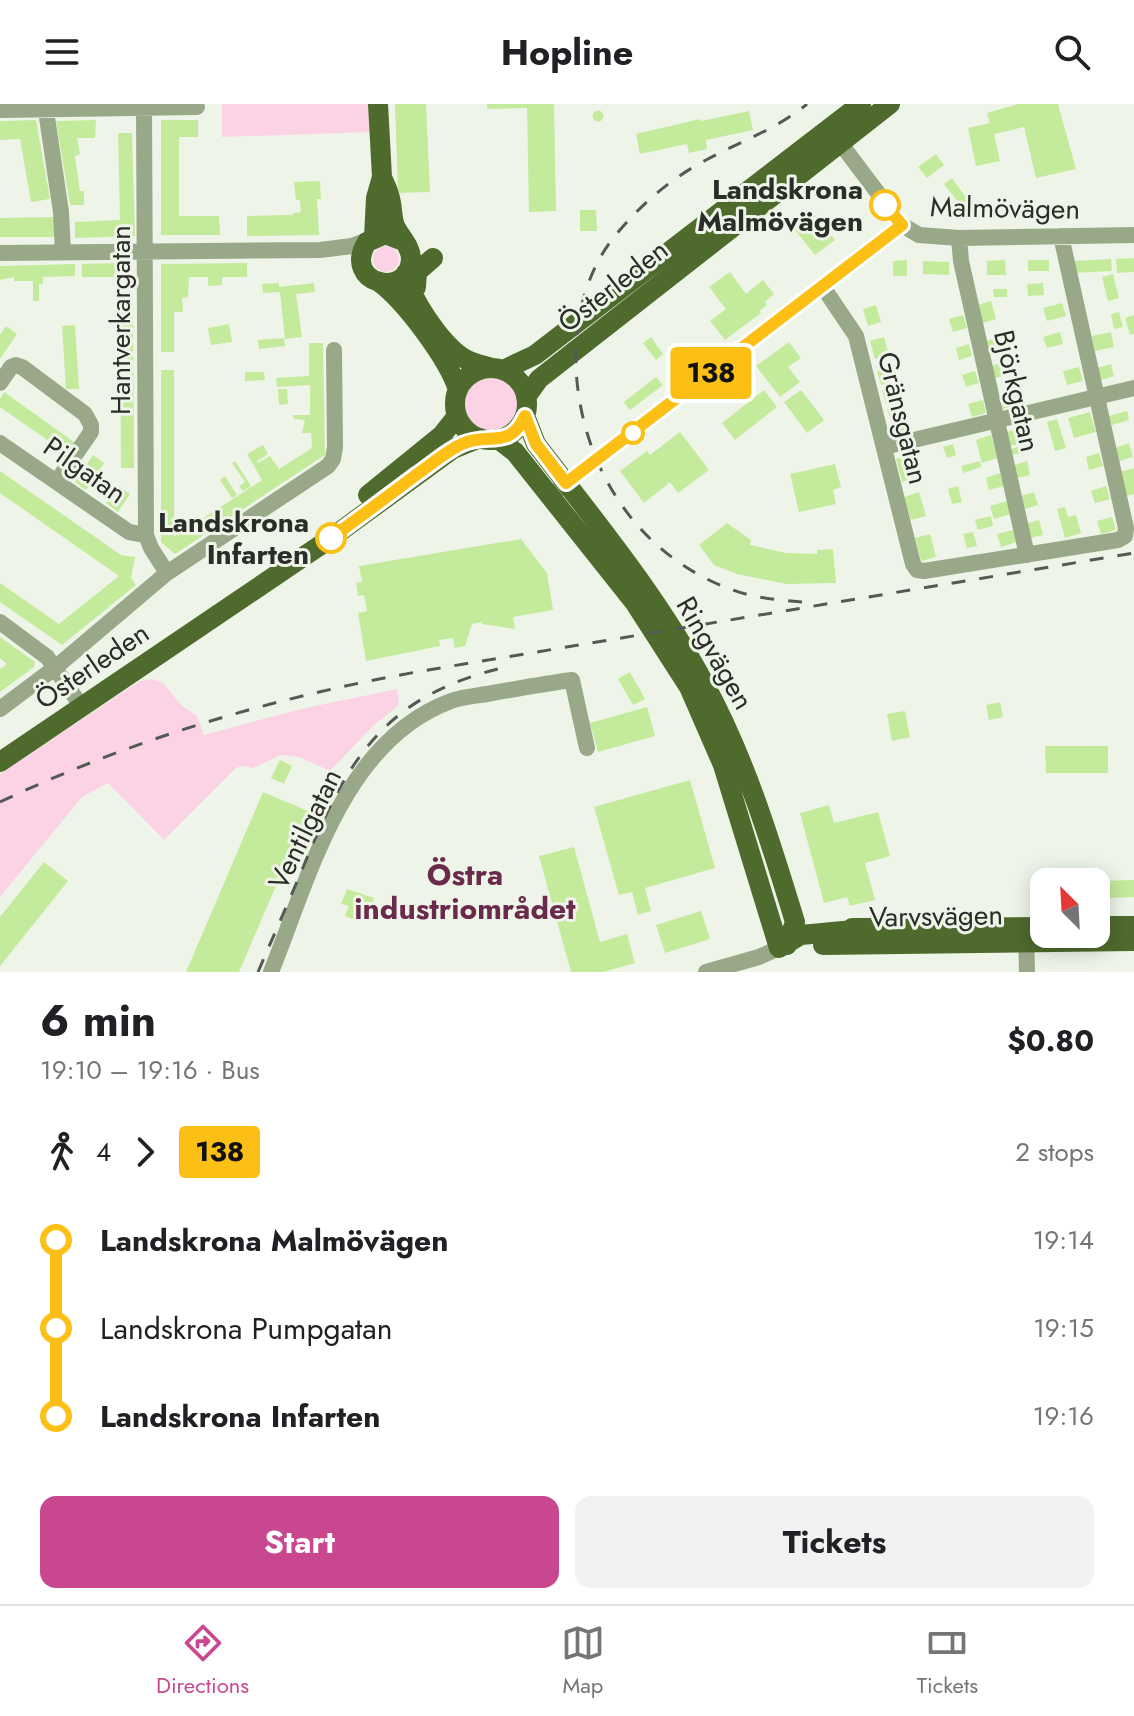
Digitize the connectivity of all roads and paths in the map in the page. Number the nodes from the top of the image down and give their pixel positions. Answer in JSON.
{"nodes":[{"id":1,"x":378,"y":104,"type":"edge"},
{"id":2,"x":861,"y":104,"type":"edge"},
{"id":3,"x":890,"y":104,"type":"edge"},
{"id":4,"x":144,"y":106,"type":"edge"},
{"id":5,"x":45,"y":107,"type":"edge"},
{"id":6,"x":197,"y":107,"type":"dead end"},
{"id":7,"x":0,"y":110,"type":"edge"},
{"id":8,"x":835,"y":135,"type":"junction"},
{"id":9,"x":382,"y":177,"type":"junction"},
{"id":10,"x":902,"y":225,"type":"junction"},
{"id":11,"x":1134,"y":235,"type":"edge"},
{"id":12,"x":1061,"y":236,"type":"junction"},
{"id":13,"x":372,"y":238,"type":"junction"},
{"id":14,"x":959,"y":238,"type":"junction"},
{"id":15,"x":403,"y":241,"type":"junction"},
{"id":16,"x":145,"y":250,"type":"junction"},
{"id":17,"x":320,"y":250,"type":"junction"},
{"id":18,"x":63,"y":252,"type":"junction"},
{"id":19,"x":0,"y":253,"type":"edge"},
{"id":20,"x":433,"y":258,"type":"dead end"},
{"id":21,"x":362,"y":266,"type":"junction"},
{"id":22,"x":406,"y":273,"type":"junction"},
{"id":23,"x":379,"y":282,"type":"junction"},
{"id":24,"x":823,"y":287,"type":"junction"},
{"id":25,"x":447,"y":343,"type":"junction"},
{"id":26,"x":334,"y":350,"type":"dead end"},
{"id":27,"x":497,"y":369,"type":"junction"},
{"id":28,"x":0,"y":383,"type":"edge"},
{"id":29,"x":1134,"y":388,"type":"edge"},
{"id":30,"x":458,"y":390,"type":"junction"},
{"id":31,"x":1095,"y":397,"type":"junction"},
{"id":32,"x":526,"y":407,"type":"junction"},
{"id":33,"x":457,"y":416,"type":"junction"},
{"id":34,"x":996,"y":421,"type":"junction"},
{"id":35,"x":489,"y":439,"type":"junction"},
{"id":36,"x":0,"y":443,"type":"edge"},
{"id":37,"x":884,"y":447,"type":"junction"},
{"id":38,"x":57,"y":481,"type":"junction"},
{"id":39,"x":558,"y":490,"type":"junction"},
{"id":40,"x":146,"y":535,"type":"junction"},
{"id":41,"x":1027,"y":555,"type":"junction"},
{"id":42,"x":293,"y":562,"type":"junction"},
{"id":43,"x":167,"y":573,"type":"junction"},
{"id":44,"x":0,"y":622,"type":"edge"},
{"id":45,"x":56,"y":667,"type":"junction"},
{"id":46,"x":82,"y":707,"type":"junction"},
{"id":47,"x":0,"y":709,"type":"edge"},
{"id":48,"x":587,"y":748,"type":"dead end"},
{"id":49,"x":0,"y":762,"type":"edge"},
{"id":50,"x":795,"y":922,"type":"junction"},
{"id":51,"x":1110,"y":926,"type":"edge"},
{"id":52,"x":1134,"y":926,"type":"edge"},
{"id":53,"x":864,"y":929,"type":"junction"},
{"id":54,"x":1030,"y":932,"type":"edge"},
{"id":55,"x":1030,"y":932,"type":"edge"},
{"id":56,"x":1110,"y":939,"type":"edge"},
{"id":57,"x":1134,"y":941,"type":"edge"},
{"id":58,"x":783,"y":947,"type":"junction"},
{"id":59,"x":1030,"y":948,"type":"edge"},
{"id":60,"x":271,"y":972,"type":"edge"},
{"id":61,"x":706,"y":972,"type":"edge"},
{"id":62,"x":1027,"y":972,"type":"edge"}],
"edges":[{"from":1,"to":9,"type":"main road"},
{"from":2,"to":8,"type":"main road","name":"Österleden"},
{"from":3,"to":8,"type":"main road","name":"Österleden"},
{"from":4,"to":5,"type":"street"},
{"from":4,"to":6,"type":"street"},
{"from":4,"to":16,"type":"street","name":"Hantverkargatan"},
{"from":5,"to":7,"type":"street"},
{"from":5,"to":18,"type":"street"},
{"from":8,"to":10,"type":"street","name":"Malmövägen"},
{"from":8,"to":27,"type":"main road","name":"Österleden"},
{"from":8,"to":32,"type":"main road","name":"Österleden"},
{"from":9,"to":13,"type":"main road"},
{"from":9,"to":15,"type":"main road"},
{"from":10,"to":14,"type":"street","name":"Malmövägen"},
{"from":10,"to":24,"type":"street"},
{"from":11,"to":12,"type":"street","name":"Malmövägen"},
{"from":12,"to":14,"type":"street","name":"Malmövägen"},
{"from":12,"to":31,"type":"street"},
{"from":13,"to":15,"type":"main road"},
{"from":13,"to":17,"type":"street"},
{"from":13,"to":21,"type":"main road"},
{"from":14,"to":34,"type":"street","name":"Björkgatan"},
{"from":15,"to":22,"type":"main road"},
{"from":16,"to":17,"type":"street"},
{"from":16,"to":18,"type":"street"},
{"from":16,"to":40,"type":"street","name":"Hantverkargatan"},
{"from":17,"to":21,"type":"street"},
{"from":18,"to":19,"type":"street"},
{"from":20,"to":25,"type":"main road"},
{"from":21,"to":23,"type":"main road"},
{"from":22,"to":23,"type":"main road"},
{"from":22,"to":25,"type":"main road"},
{"from":23,"to":30,"type":"main road"},
{"from":24,"to":37,"type":"street","name":"Gränsgatan"},
{"from":24,"to":39,"type":"street"},
{"from":25,"to":27,"type":"main road"},
{"from":26,"to":43,"type":"street"},
{"from":27,"to":30,"type":"main road"},
{"from":27,"to":32,"type":"main road"},
{"from":28,"to":38,"type":"street"},
{"from":29,"to":31,"type":"street"},
{"from":30,"to":33,"type":"main road"},
{"from":31,"to":34,"type":"street"},
{"from":31,"to":41,"type":"street"},
{"from":32,"to":35,"type":"main road"},
{"from":32,"to":39,"type":"main road","name":"Ringvägen"},
{"from":33,"to":35,"type":"main road"},
{"from":33,"to":42,"type":"main road","name":"Österleden"},
{"from":34,"to":37,"type":"street"},
{"from":34,"to":41,"type":"street","name":"Björkgatan"},
{"from":35,"to":39,"type":"main road","name":"Ringvägen"},
{"from":35,"to":42,"type":"main road","name":"Österleden"},
{"from":36,"to":38,"type":"street","name":"Pilgatan"},
{"from":37,"to":41,"type":"street","name":"Gränsgatan"},
{"from":38,"to":40,"type":"street","name":"Pilgatan"},
{"from":39,"to":50,"type":"main road","name":"Ringvägen"},
{"from":39,"to":58,"type":"main road","name":"Ringvägen"},
{"from":40,"to":43,"type":"street","name":"Pilgatan"},
{"from":42,"to":46,"type":"main road","name":"Österleden"},
{"from":43,"to":45,"type":"street"},
{"from":44,"to":45,"type":"street"},
{"from":45,"to":46,"type":"street"},
{"from":45,"to":47,"type":"street"},
{"from":46,"to":49,"type":"main road","name":"Österleden"},
{"from":48,"to":60,"type":"street","name":"Ventilgatan"},
{"from":50,"to":53,"type":"main road","name":"Varvsvägen"},
{"from":50,"to":58,"type":"main road"},
{"from":51,"to":52,"type":"main road"},
{"from":53,"to":55,"type":"main road","name":"Varvsvägen"},
{"from":53,"to":58,"type":"main road","name":"Varvsvägen"},
{"from":54,"to":58,"type":"main road","name":"Varvsvägen"},
{"from":56,"to":57,"type":"main road","name":"Varvsvägen"},
{"from":58,"to":61,"type":"street","name":"Varvsvägen"},
{"from":59,"to":62,"type":"street"}]}
